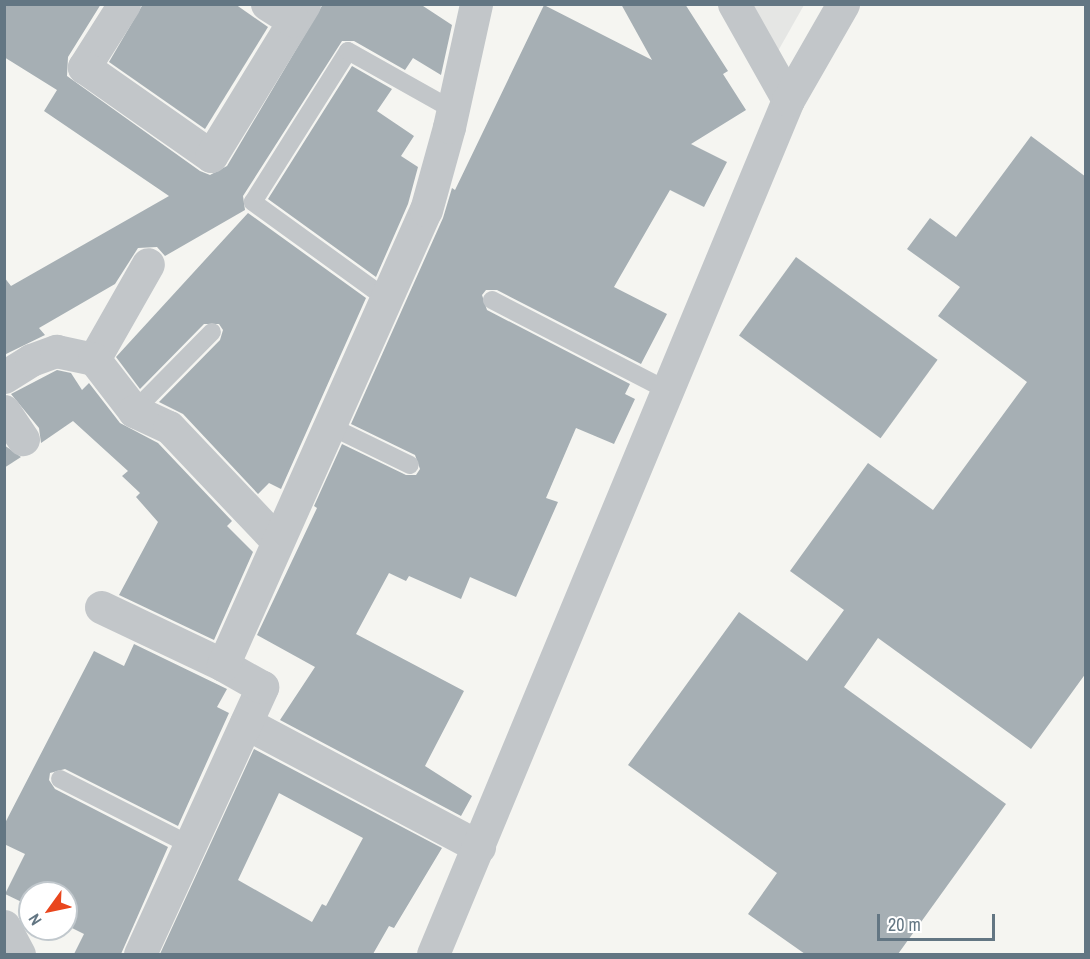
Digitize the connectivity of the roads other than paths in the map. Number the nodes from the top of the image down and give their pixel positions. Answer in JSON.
{"nodes":[{"id":1,"x":124,"y":4,"type":"edge"},
{"id":2,"x":476,"y":4,"type":"edge"},
{"id":3,"x":734,"y":4,"type":"edge"},
{"id":4,"x":843,"y":4,"type":"edge"},
{"id":5,"x":288,"y":10,"type":"edge"},
{"id":6,"x":788,"y":100,"type":"junction"},
{"id":7,"x":453,"y":110,"type":"junction"},
{"id":8,"x":148,"y":264,"type":"dead end"},
{"id":9,"x":384,"y":297,"type":"junction"},
{"id":10,"x":492,"y":300,"type":"dead end"},
{"id":11,"x":212,"y":332,"type":"dead end"},
{"id":12,"x":94,"y":359,"type":"junction"},
{"id":13,"x":4,"y":377,"type":"edge"},
{"id":14,"x":668,"y":391,"type":"junction"},
{"id":15,"x":4,"y":411,"type":"edge"},
{"id":16,"x":134,"y":411,"type":"junction"},
{"id":17,"x":328,"y":425,"type":"junction"},
{"id":18,"x":23,"y":439,"type":"dead end"},
{"id":19,"x":410,"y":465,"type":"dead end"},
{"id":20,"x":277,"y":542,"type":"junction"},
{"id":21,"x":101,"y":607,"type":"dead end"},
{"id":22,"x":223,"y":665,"type":"junction"},
{"id":23,"x":246,"y":723,"type":"junction"},
{"id":24,"x":60,"y":779,"type":"dead end"},
{"id":25,"x":190,"y":845,"type":"junction"},
{"id":26,"x":478,"y":847,"type":"junction"},
{"id":27,"x":4,"y":926,"type":"edge"},
{"id":28,"x":19,"y":954,"type":"edge"},
{"id":29,"x":140,"y":954,"type":"edge"},
{"id":30,"x":434,"y":954,"type":"edge"}],
"edges":[{"from":1,"to":5,"type":"street"},
{"from":2,"to":7,"type":"street"},
{"from":3,"to":6,"type":"street"},
{"from":4,"to":6,"type":"street"},
{"from":6,"to":14,"type":"street"},
{"from":7,"to":9,"type":"street"},
{"from":7,"to":9,"type":"lane"},
{"from":8,"to":12,"type":"street"},
{"from":9,"to":17,"type":"street"},
{"from":10,"to":14,"type":"lane"},
{"from":11,"to":16,"type":"lane"},
{"from":12,"to":13,"type":"street"},
{"from":12,"to":16,"type":"street"},
{"from":14,"to":26,"type":"street"},
{"from":15,"to":18,"type":"street"},
{"from":16,"to":20,"type":"street"},
{"from":17,"to":19,"type":"lane"},
{"from":17,"to":20,"type":"street"},
{"from":20,"to":22,"type":"street"},
{"from":21,"to":22,"type":"street"},
{"from":22,"to":23,"type":"street"},
{"from":23,"to":25,"type":"street"},
{"from":23,"to":26,"type":"street"},
{"from":24,"to":25,"type":"lane"},
{"from":25,"to":29,"type":"street"},
{"from":26,"to":30,"type":"street"},
{"from":27,"to":28,"type":"street"}]}
